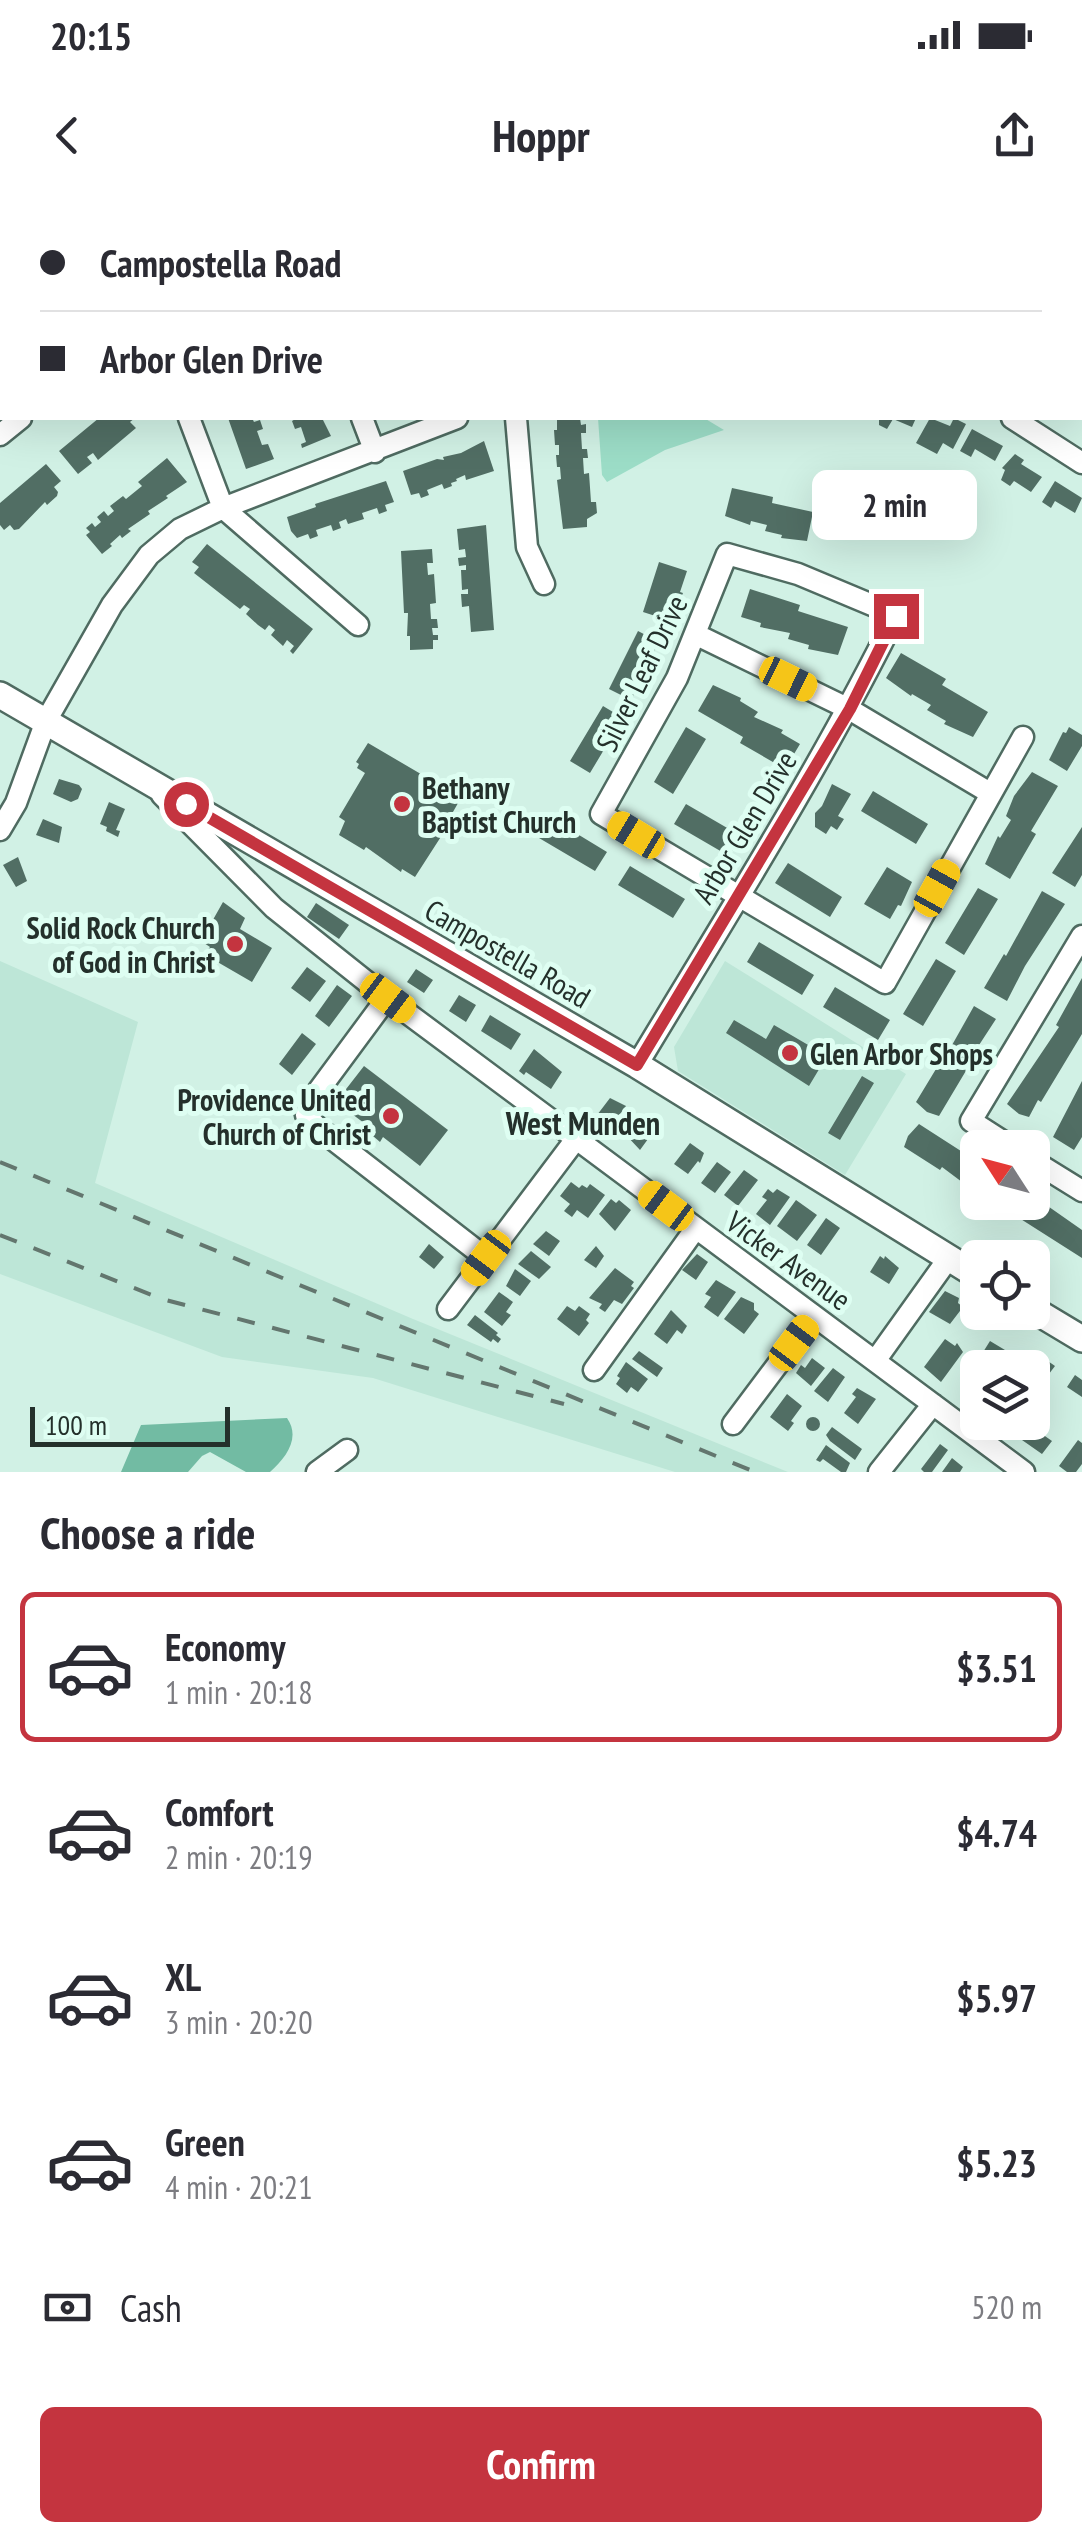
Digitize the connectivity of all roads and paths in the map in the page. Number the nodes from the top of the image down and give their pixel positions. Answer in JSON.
{"nodes":[{"id":1,"x":190,"y":420,"type":"edge"},
{"id":2,"x":363,"y":420,"type":"edge"},
{"id":3,"x":452,"y":420,"type":"edge"},
{"id":4,"x":516,"y":420,"type":"edge"},
{"id":5,"x":1015,"y":420,"type":"edge"},
{"id":6,"x":375,"y":452,"type":"junction"},
{"id":7,"x":1082,"y":463,"type":"edge"},
{"id":8,"x":223,"y":508,"type":"junction"},
{"id":9,"x":727,"y":554,"type":"joint"},
{"id":10,"x":544,"y":584,"type":"dead end"},
{"id":11,"x":358,"y":625,"type":"dead end"},
{"id":12,"x":698,"y":634,"type":"junction"},
{"id":13,"x":0,"y":695,"type":"edge"},
{"id":14,"x":850,"y":709,"type":"junction"},
{"id":15,"x":46,"y":721,"type":"junction"},
{"id":16,"x":1023,"y":737,"type":"dead end"},
{"id":17,"x":154,"y":786,"type":"junction"},
{"id":18,"x":990,"y":793,"type":"junction"},
{"id":19,"x":0,"y":830,"type":"edge"},
{"id":20,"x":738,"y":896,"type":"junction"},
{"id":21,"x":1082,"y":936,"type":"edge"},
{"id":22,"x":388,"y":998,"type":"junction"},
{"id":23,"x":637,"y":1065,"type":"junction"},
{"id":24,"x":986,"y":1130,"type":"edge"},
{"id":25,"x":576,"y":1139,"type":"junction"},
{"id":26,"x":1050,"y":1171,"type":"edge"},
{"id":27,"x":1082,"y":1191,"type":"edge"},
{"id":28,"x":696,"y":1228,"type":"junction"},
{"id":29,"x":486,"y":1258,"type":"junction"},
{"id":30,"x":948,"y":1259,"type":"junction"},
{"id":31,"x":960,"y":1266,"type":"edge"},
{"id":32,"x":448,"y":1309,"type":"dead end"},
{"id":33,"x":814,"y":1316,"type":"junction"},
{"id":34,"x":1050,"y":1320,"type":"edge"},
{"id":35,"x":1082,"y":1339,"type":"edge"},
{"id":36,"x":875,"y":1360,"type":"junction"},
{"id":37,"x":594,"y":1370,"type":"dead end"},
{"id":38,"x":933,"y":1404,"type":"junction"},
{"id":39,"x":733,"y":1424,"type":"dead end"},
{"id":40,"x":347,"y":1450,"type":"dead end"},
{"id":41,"x":316,"y":1472,"type":"edge"},
{"id":42,"x":879,"y":1472,"type":"edge"},
{"id":43,"x":1024,"y":1472,"type":"edge"}],
"edges":[{"from":1,"to":8,"type":"street"},
{"from":2,"to":6,"type":"street"},
{"from":3,"to":6,"type":"street"},
{"from":4,"to":10,"type":"street"},
{"from":5,"to":7,"type":"street"},
{"from":6,"to":8,"type":"street"},
{"from":8,"to":11,"type":"street"},
{"from":8,"to":15,"type":"street"},
{"from":9,"to":12,"type":"street","name":"Silver Leaf Drive"},
{"from":9,"to":14,"type":"street","name":"Arbor Glen Drive"},
{"from":12,"to":14,"type":"street"},
{"from":12,"to":20,"type":"street","name":"Silver Leaf Drive"},
{"from":13,"to":15,"type":"main road","name":"Campostella Road"},
{"from":14,"to":18,"type":"street"},
{"from":14,"to":20,"type":"street","name":"Arbor Glen Drive"},
{"from":15,"to":17,"type":"main road","name":"Campostella Road"},
{"from":15,"to":19,"type":"street"},
{"from":16,"to":18,"type":"street"},
{"from":17,"to":22,"type":"street","name":"Vicker Avenue"},
{"from":17,"to":23,"type":"main road","name":"Campostella Road"},
{"from":18,"to":20,"type":"street"},
{"from":20,"to":23,"type":"street","name":"Arbor Glen Drive"},
{"from":21,"to":24,"type":"street"},
{"from":22,"to":25,"type":"street","name":"Vicker Avenue"},
{"from":22,"to":29,"type":"street"},
{"from":23,"to":30,"type":"main road","name":"Campostella Road"},
{"from":25,"to":28,"type":"street","name":"Vicker Avenue"},
{"from":25,"to":29,"type":"street"},
{"from":26,"to":27,"type":"street"},
{"from":28,"to":33,"type":"street","name":"Vicker Avenue"},
{"from":28,"to":37,"type":"street"},
{"from":29,"to":32,"type":"street"},
{"from":30,"to":31,"type":"main road","name":"Campostella Road"},
{"from":30,"to":36,"type":"street"},
{"from":33,"to":36,"type":"street","name":"Vicker Avenue"},
{"from":33,"to":39,"type":"street"},
{"from":34,"to":35,"type":"main road"},
{"from":36,"to":38,"type":"street","name":"Vicker Avenue"},
{"from":38,"to":42,"type":"street"},
{"from":38,"to":43,"type":"street","name":"Vicker Avenue"},
{"from":40,"to":41,"type":"street"}]}
